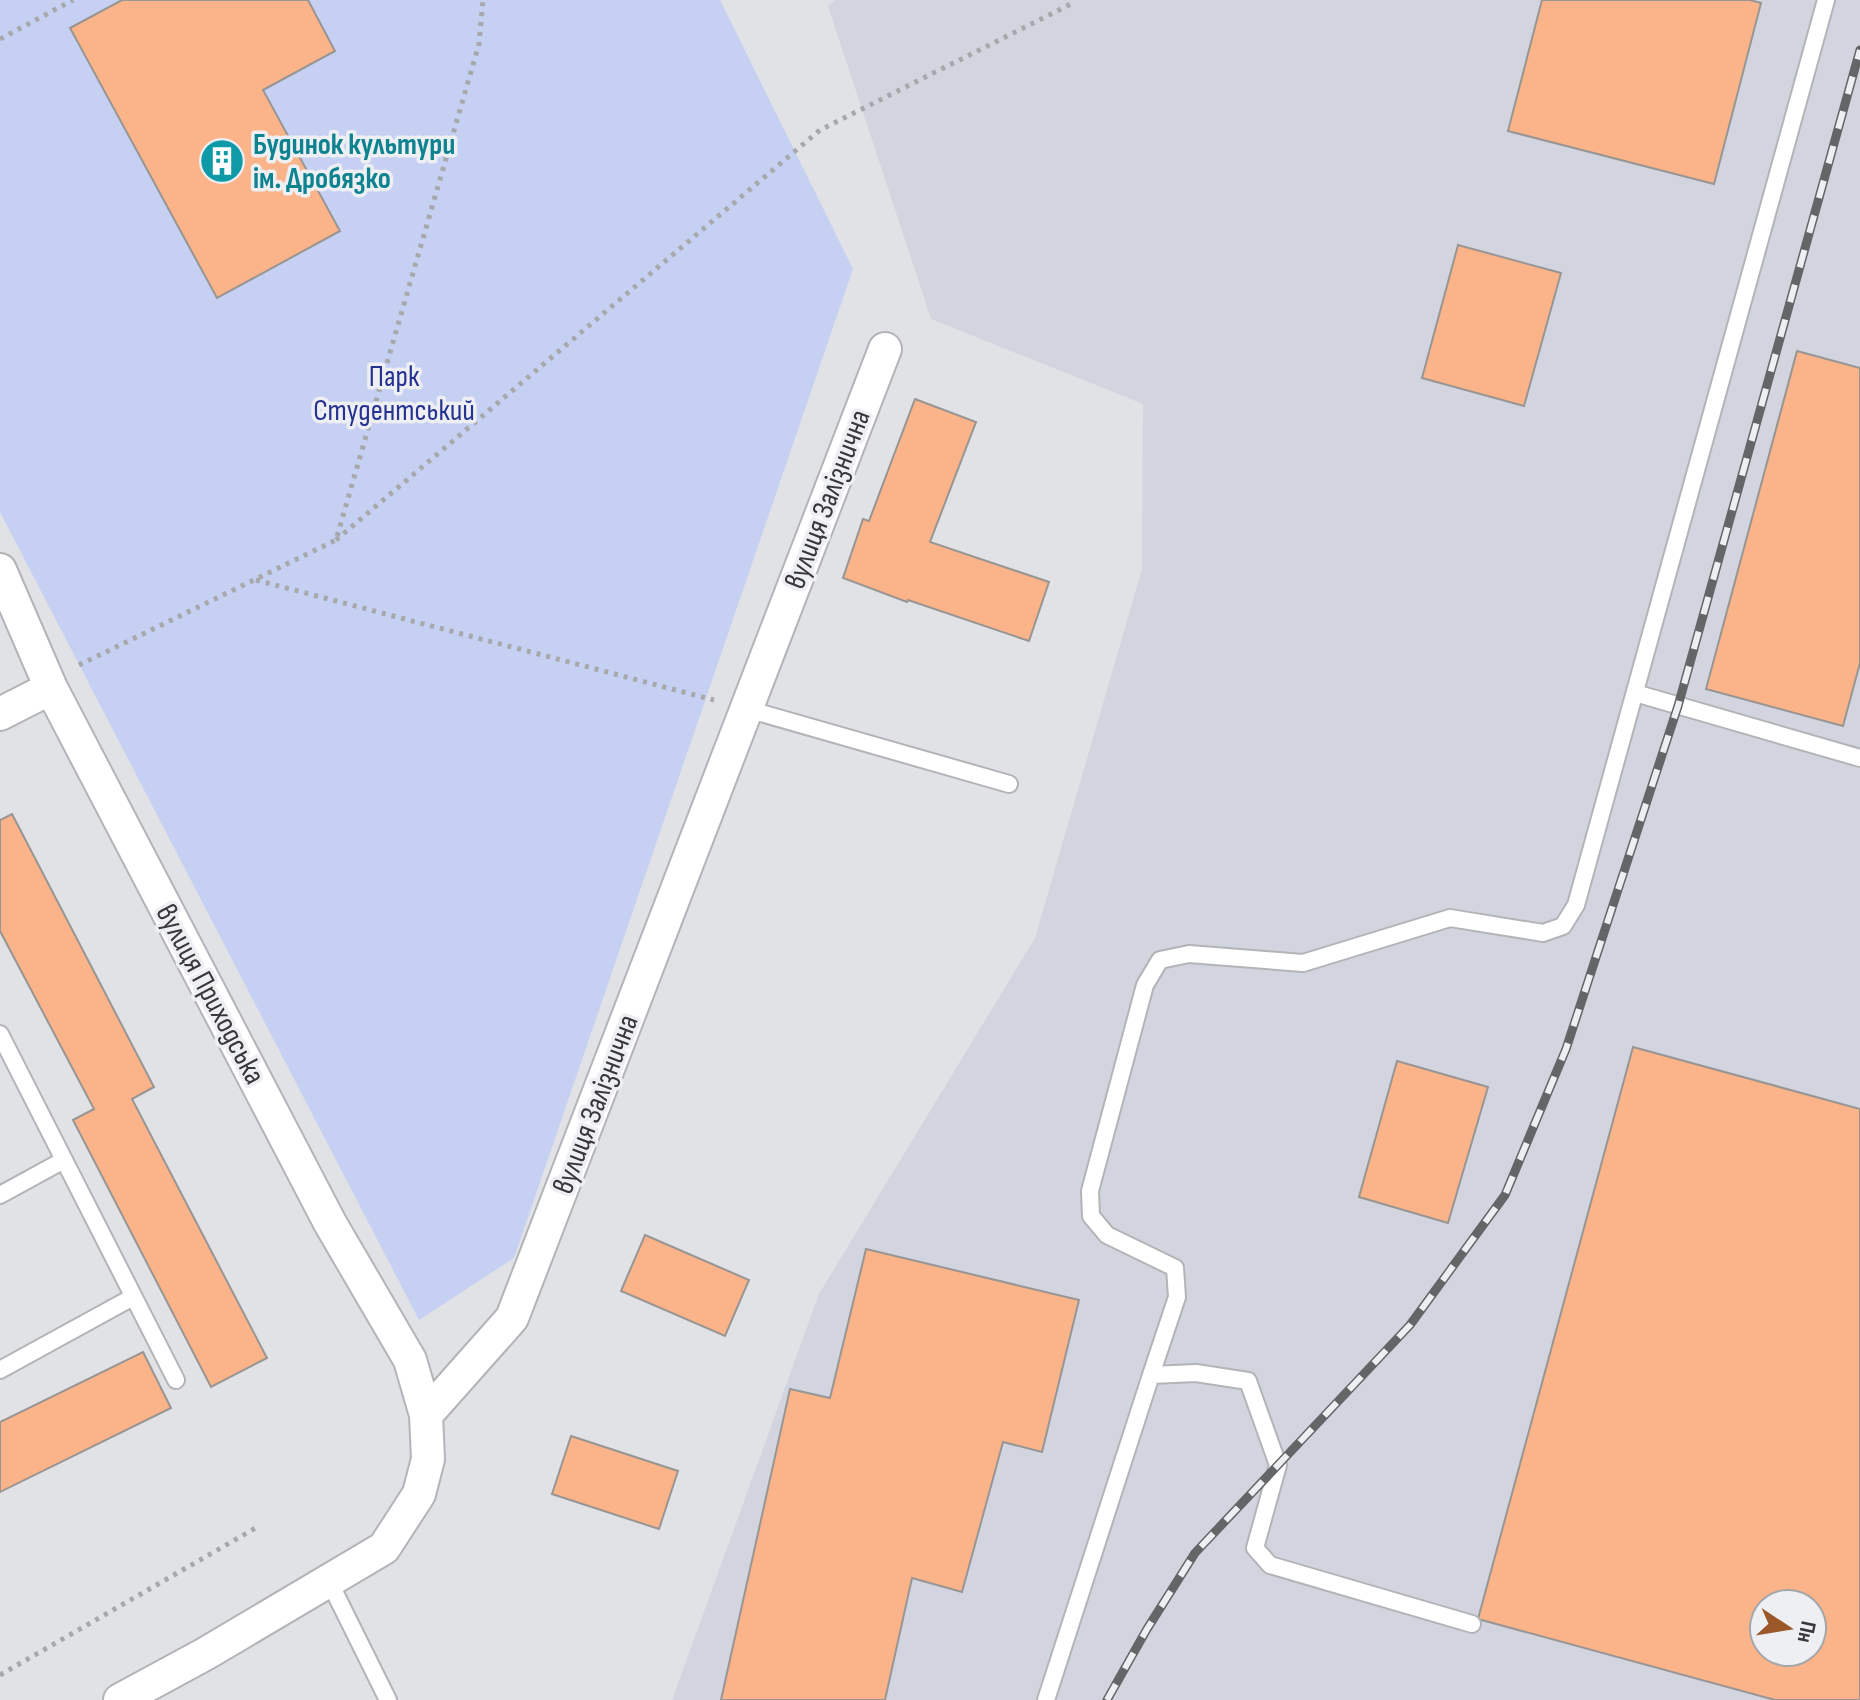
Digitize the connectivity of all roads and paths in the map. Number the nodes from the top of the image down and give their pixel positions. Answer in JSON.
{"nodes":[{"id":1,"x":73,"y":0,"type":"edge"},
{"id":2,"x":483,"y":0,"type":"edge"},
{"id":3,"x":1826,"y":0,"type":"edge"},
{"id":4,"x":1073,"y":3,"type":"dead end"},
{"id":5,"x":0,"y":39,"type":"edge"},
{"id":6,"x":885,"y":349,"type":"dead end"},
{"id":7,"x":336,"y":540,"type":"junction"},
{"id":8,"x":0,"y":570,"type":"edge"},
{"id":9,"x":255,"y":579,"type":"junction"},
{"id":10,"x":79,"y":665,"type":"dead end"},
{"id":11,"x":51,"y":688,"type":"junction"},
{"id":12,"x":1635,"y":693,"type":"junction"},
{"id":13,"x":747,"y":709,"type":"junction"},
{"id":14,"x":0,"y":714,"type":"edge"},
{"id":15,"x":1860,"y":758,"type":"edge"},
{"id":16,"x":1009,"y":784,"type":"dead end"},
{"id":17,"x":0,"y":1034,"type":"edge"},
{"id":18,"x":64,"y":1160,"type":"junction"},
{"id":19,"x":0,"y":1195,"type":"edge"},
{"id":20,"x":133,"y":1297,"type":"junction"},
{"id":21,"x":0,"y":1370,"type":"edge"},
{"id":22,"x":1151,"y":1375,"type":"junction"},
{"id":23,"x":176,"y":1380,"type":"dead end"},
{"id":24,"x":426,"y":1415,"type":"junction"},
{"id":25,"x":259,"y":1526,"type":"dead end"},
{"id":26,"x":329,"y":1581,"type":"junction"},
{"id":27,"x":1472,"y":1624,"type":"dead end"},
{"id":28,"x":0,"y":1675,"type":"edge"},
{"id":29,"x":120,"y":1700,"type":"edge"},
{"id":30,"x":388,"y":1700,"type":"edge"},
{"id":31,"x":1046,"y":1700,"type":"edge"}],
"edges":[{"from":1,"to":5,"type":"path"},
{"from":2,"to":7,"type":"path"},
{"from":3,"to":12,"type":"lane"},
{"from":4,"to":7,"type":"path"},
{"from":6,"to":13,"type":"street","name":"вулиця Залізнична"},
{"from":7,"to":9,"type":"path"},
{"from":8,"to":11,"type":"street","name":"вулиця Приходська"},
{"from":9,"to":10,"type":"path"},
{"from":9,"to":13,"type":"path"},
{"from":11,"to":14,"type":"street"},
{"from":11,"to":24,"type":"street","name":"вулиця Приходська"},
{"from":12,"to":15,"type":"lane"},
{"from":12,"to":22,"type":"lane"},
{"from":13,"to":16,"type":"lane"},
{"from":13,"to":24,"type":"street","name":"вулиця Залізнична"},
{"from":17,"to":18,"type":"lane"},
{"from":18,"to":19,"type":"lane"},
{"from":18,"to":20,"type":"lane"},
{"from":20,"to":21,"type":"lane"},
{"from":20,"to":23,"type":"lane"},
{"from":22,"to":27,"type":"lane"},
{"from":22,"to":31,"type":"lane"},
{"from":24,"to":26,"type":"street"},
{"from":25,"to":28,"type":"path"},
{"from":26,"to":29,"type":"street"},
{"from":26,"to":30,"type":"lane"}]}
